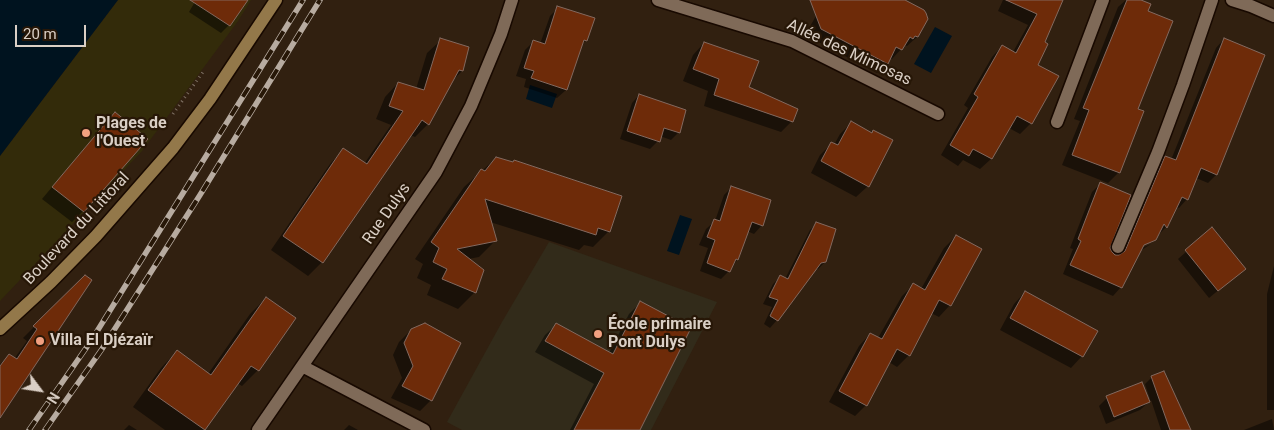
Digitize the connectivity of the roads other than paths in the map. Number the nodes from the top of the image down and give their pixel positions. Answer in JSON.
{"nodes":[{"id":1,"x":276,"y":0,"type":"edge"},
{"id":2,"x":512,"y":0,"type":"edge"},
{"id":3,"x":658,"y":0,"type":"edge"},
{"id":4,"x":1103,"y":0,"type":"edge"},
{"id":5,"x":1212,"y":0,"type":"edge"},
{"id":6,"x":1232,"y":0,"type":"edge"},
{"id":7,"x":1274,"y":16,"type":"edge"},
{"id":8,"x":938,"y":114,"type":"dead end"},
{"id":9,"x":1057,"y":122,"type":"dead end"},
{"id":10,"x":1118,"y":247,"type":"dead end"},
{"id":11,"x":0,"y":329,"type":"edge"},
{"id":12,"x":302,"y":366,"type":"junction"},
{"id":13,"x":258,"y":430,"type":"edge"},
{"id":14,"x":424,"y":430,"type":"edge"}],
"edges":[{"from":1,"to":11,"type":"main road","name":"Boulevard du Littoral"},
{"from":2,"to":12,"type":"street","name":"Rue Dulys"},
{"from":3,"to":8,"type":"street","name":"Allée des Mimosas"},
{"from":4,"to":9,"type":"street"},
{"from":5,"to":10,"type":"street"},
{"from":6,"to":7,"type":"street"},
{"from":12,"to":13,"type":"street","name":"Rue Dulys"},
{"from":12,"to":14,"type":"street"}]}
